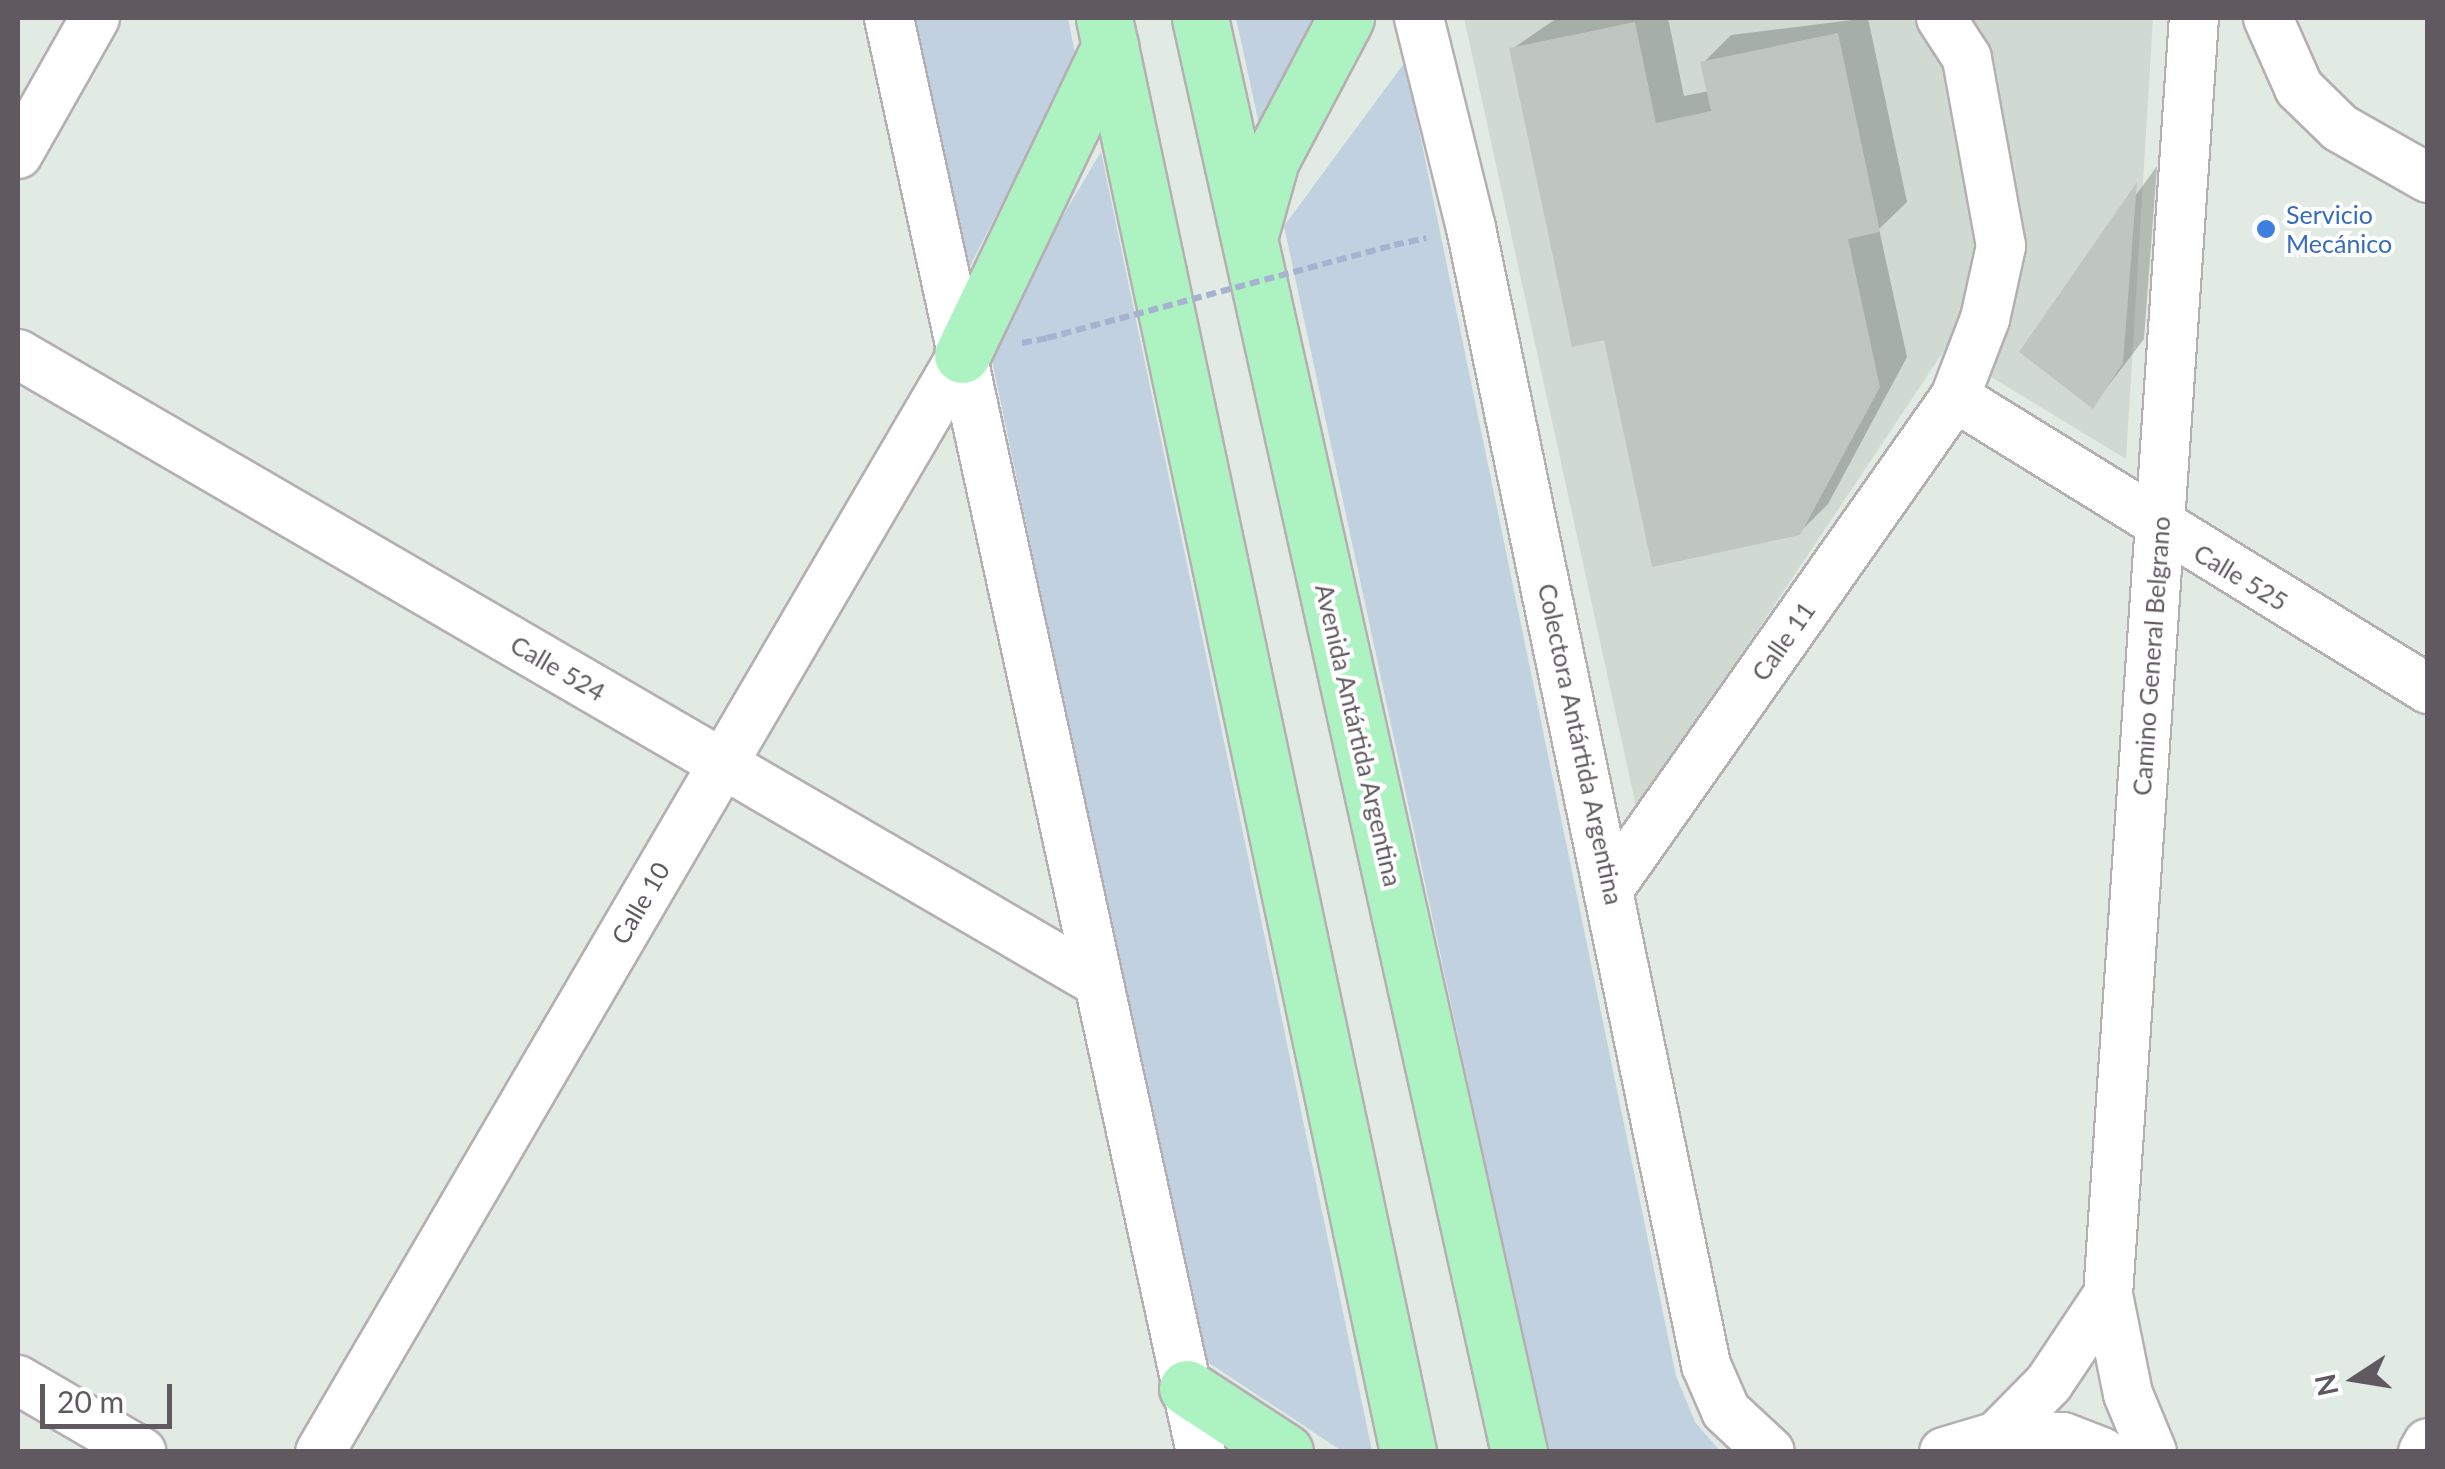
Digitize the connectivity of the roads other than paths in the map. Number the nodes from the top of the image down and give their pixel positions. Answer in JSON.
{"nodes":[{"id":1,"x":95,"y":18,"type":"edge"},
{"id":2,"x":889,"y":18,"type":"edge"},
{"id":3,"x":1200,"y":18,"type":"edge"},
{"id":4,"x":1346,"y":18,"type":"edge"},
{"id":5,"x":1941,"y":18,"type":"edge"},
{"id":6,"x":2194,"y":18,"type":"edge"},
{"id":7,"x":1426,"y":19,"type":"edge"},
{"id":8,"x":2268,"y":19,"type":"edge"},
{"id":9,"x":1107,"y":32,"type":"edge"},
{"id":10,"x":18,"y":154,"type":"edge"},
{"id":11,"x":2428,"y":178,"type":"edge"},
{"id":12,"x":1248,"y":239,"type":"junction"},
{"id":13,"x":18,"y":354,"type":"edge"},
{"id":14,"x":962,"y":355,"type":"junction"},
{"id":15,"x":1955,"y":396,"type":"junction"},
{"id":16,"x":2160,"y":528,"type":"junction"},
{"id":17,"x":2428,"y":689,"type":"edge"},
{"id":18,"x":722,"y":763,"type":"junction"},
{"id":19,"x":1611,"y":886,"type":"junction"},
{"id":20,"x":1098,"y":982,"type":"junction"},
{"id":21,"x":2108,"y":1294,"type":"junction"},
{"id":22,"x":18,"y":1380,"type":"edge"},
{"id":23,"x":1187,"y":1388,"type":"junction"},
{"id":24,"x":1998,"y":1436,"type":"junction"},
{"id":25,"x":2428,"y":1443,"type":"edge"},
{"id":26,"x":141,"y":1452,"type":"edge"},
{"id":27,"x":320,"y":1452,"type":"edge"},
{"id":28,"x":1201,"y":1452,"type":"edge"},
{"id":29,"x":1286,"y":1452,"type":"edge"},
{"id":30,"x":1408,"y":1452,"type":"edge"},
{"id":31,"x":1519,"y":1452,"type":"edge"},
{"id":32,"x":1770,"y":1452,"type":"edge"},
{"id":33,"x":1944,"y":1452,"type":"edge"},
{"id":34,"x":2102,"y":1452,"type":"edge"},
{"id":35,"x":2152,"y":1452,"type":"edge"},
{"id":36,"x":2423,"y":1452,"type":"edge"}],
"edges":[{"from":1,"to":10,"type":"street"},
{"from":2,"to":14,"type":"street"},
{"from":3,"to":12,"type":"main road","name":"Avenida Antártida Argentina"},
{"from":4,"to":12,"type":"main road"},
{"from":5,"to":15,"type":"street","name":"Calle 11"},
{"from":6,"to":16,"type":"street","name":"Camino General Belgrano"},
{"from":7,"to":19,"type":"street","name":"Colectora Antártida Argentina"},
{"from":8,"to":11,"type":"street"},
{"from":9,"to":14,"type":"main road"},
{"from":9,"to":30,"type":"main road"},
{"from":12,"to":31,"type":"main road","name":"Avenida Antártida Argentina"},
{"from":13,"to":18,"type":"street","name":"Calle 524"},
{"from":14,"to":18,"type":"street","name":"Calle 10"},
{"from":14,"to":20,"type":"street"},
{"from":15,"to":16,"type":"street","name":"Calle 525"},
{"from":15,"to":19,"type":"street","name":"Calle 11"},
{"from":16,"to":17,"type":"street","name":"Calle 525"},
{"from":16,"to":21,"type":"street","name":"Camino General Belgrano"},
{"from":18,"to":20,"type":"street","name":"Calle 524"},
{"from":18,"to":27,"type":"street","name":"Calle 10"},
{"from":19,"to":32,"type":"street","name":"Colectora Antártida Argentina"},
{"from":20,"to":23,"type":"street"},
{"from":21,"to":24,"type":"street","name":"Camino General Belgrano"},
{"from":21,"to":35,"type":"street","name":"Camino General Belgrano"},
{"from":22,"to":26,"type":"street"},
{"from":23,"to":28,"type":"street"},
{"from":23,"to":29,"type":"main road"},
{"from":24,"to":33,"type":"street"},
{"from":24,"to":34,"type":"street"},
{"from":25,"to":36,"type":"street"}]}
